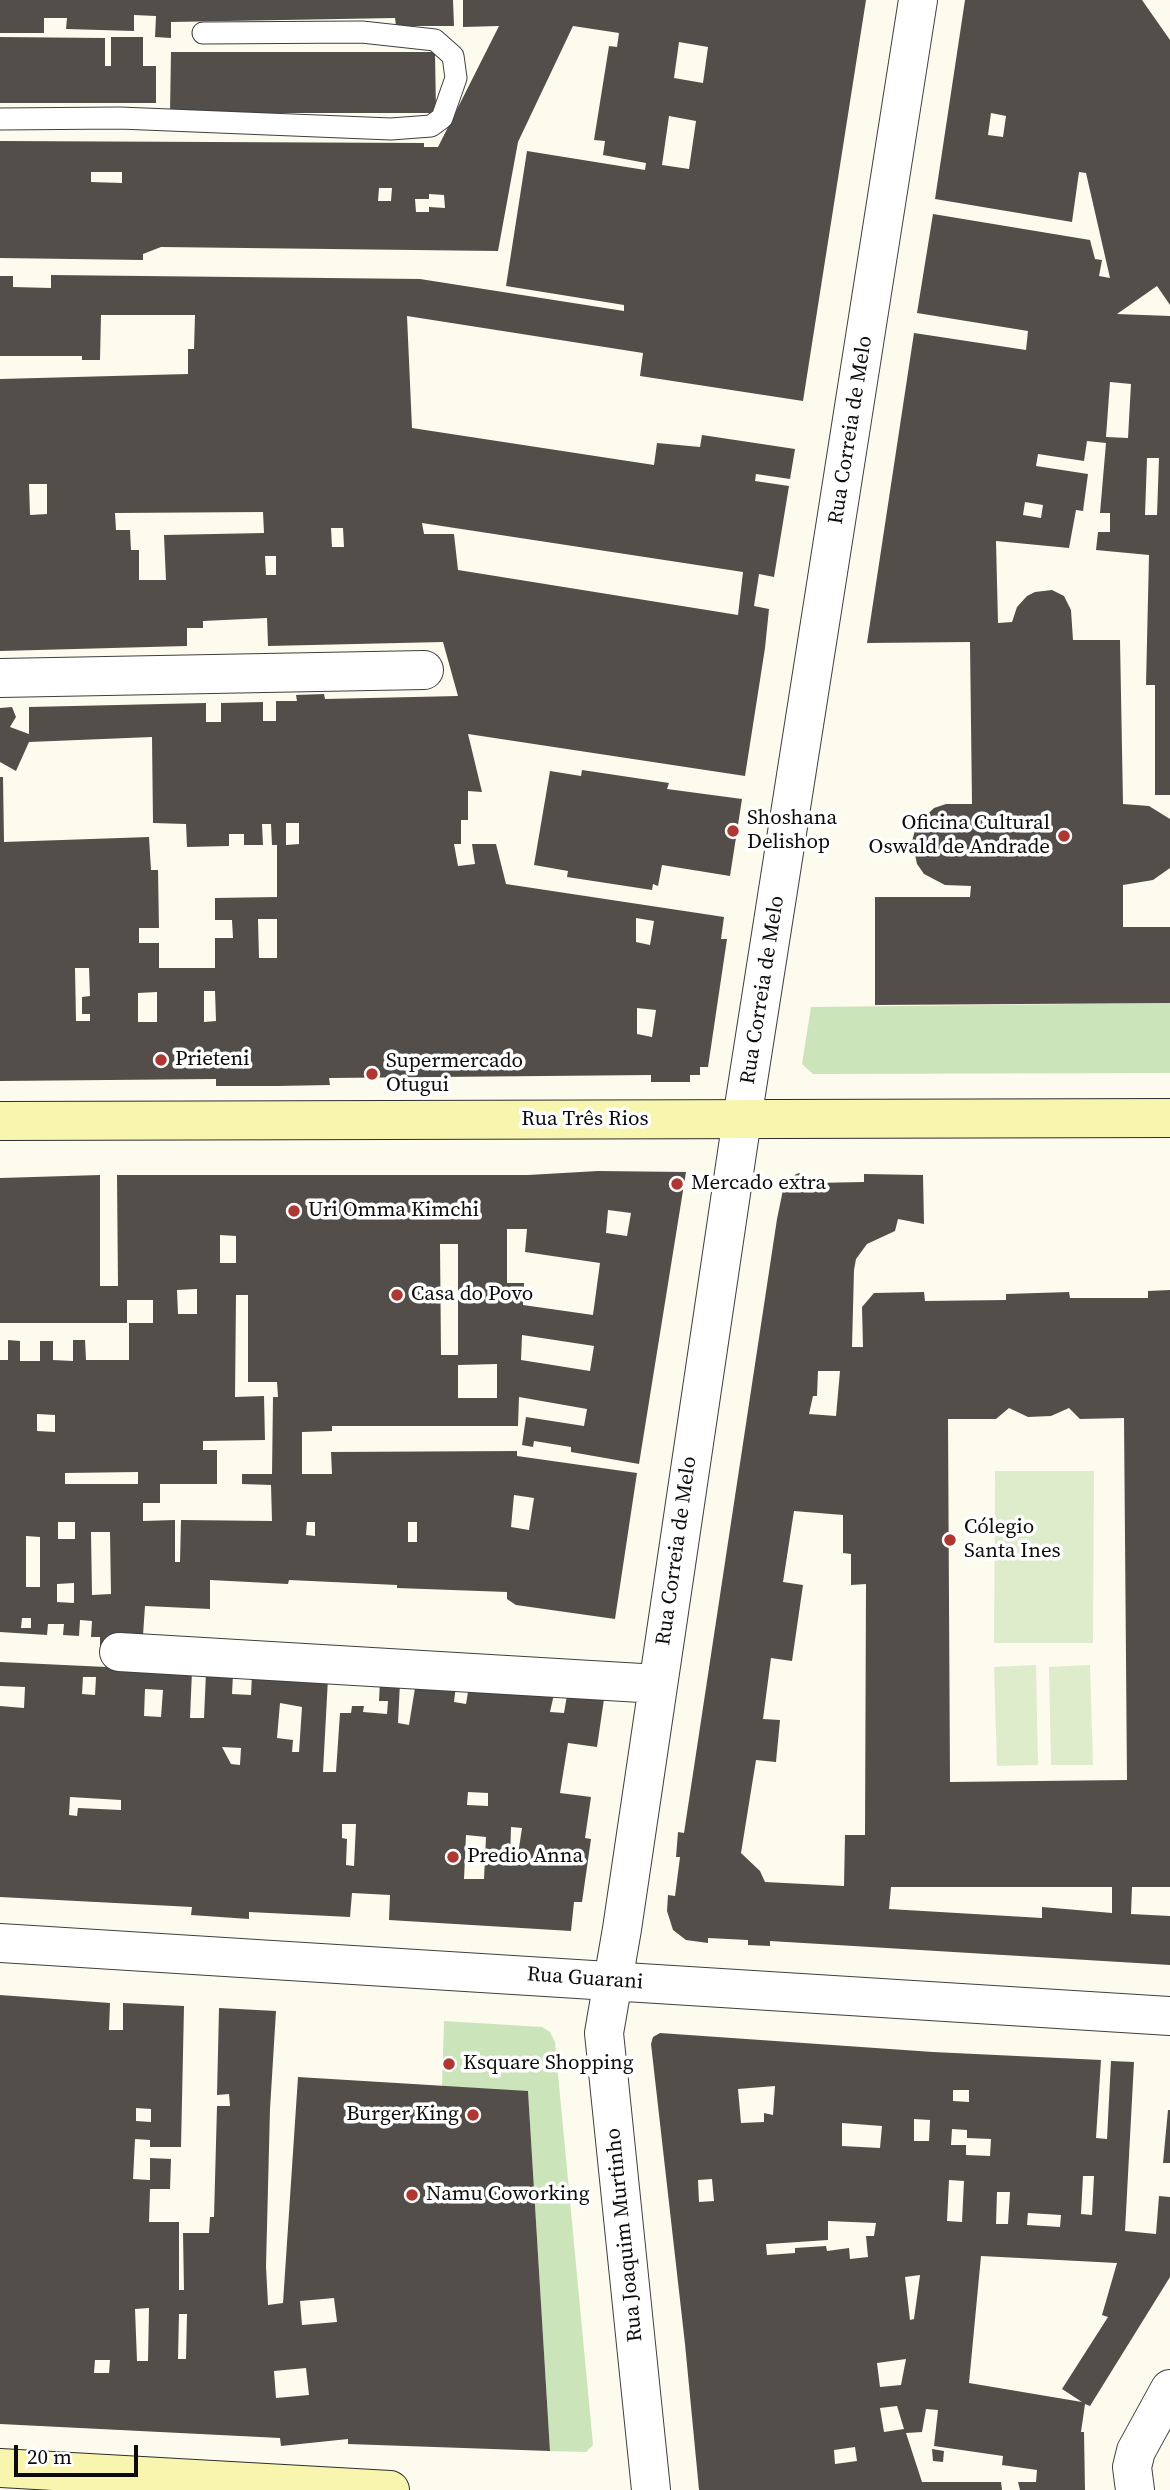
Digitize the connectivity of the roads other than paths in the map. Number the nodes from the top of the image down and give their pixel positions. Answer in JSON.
{"nodes":[{"id":1,"x":918,"y":0,"type":"edge"},
{"id":2,"x":203,"y":33,"type":"dead end"},
{"id":3,"x":0,"y":119,"type":"edge"},
{"id":4,"x":424,"y":670,"type":"dead end"},
{"id":5,"x":0,"y":678,"type":"edge"},
{"id":6,"x":1170,"y":1118,"type":"edge"},
{"id":7,"x":742,"y":1119,"type":"junction"},
{"id":8,"x":0,"y":1121,"type":"edge"},
{"id":9,"x":119,"y":1652,"type":"dead end"},
{"id":10,"x":658,"y":1684,"type":"junction"},
{"id":11,"x":0,"y":1943,"type":"edge"},
{"id":12,"x":614,"y":1981,"type":"junction"},
{"id":13,"x":1170,"y":2016,"type":"edge"},
{"id":14,"x":1170,"y":2389,"type":"edge"},
{"id":15,"x":0,"y":2468,"type":"edge"},
{"id":16,"x":390,"y":2490,"type":"edge"},
{"id":17,"x":651,"y":2490,"type":"edge"},
{"id":18,"x":1135,"y":2490,"type":"edge"}],
"edges":[{"from":1,"to":7,"type":"street","name":"Rua Correia de Melo"},
{"from":2,"to":3,"type":"lane"},
{"from":4,"to":5,"type":"street"},
{"from":6,"to":7,"type":"street","name":"Rua Três Rios"},
{"from":7,"to":8,"type":"street","name":"Rua Três Rios"},
{"from":7,"to":10,"type":"street","name":"Rua Correia de Melo"},
{"from":9,"to":10,"type":"street"},
{"from":10,"to":12,"type":"street","name":"Rua Correia de Melo"},
{"from":11,"to":12,"type":"street","name":"Rua Guarani"},
{"from":12,"to":13,"type":"street","name":"Rua Guarani"},
{"from":12,"to":17,"type":"street","name":"Rua Joaquim Murtinho"},
{"from":14,"to":18,"type":"street"},
{"from":15,"to":16,"type":"street"}]}
